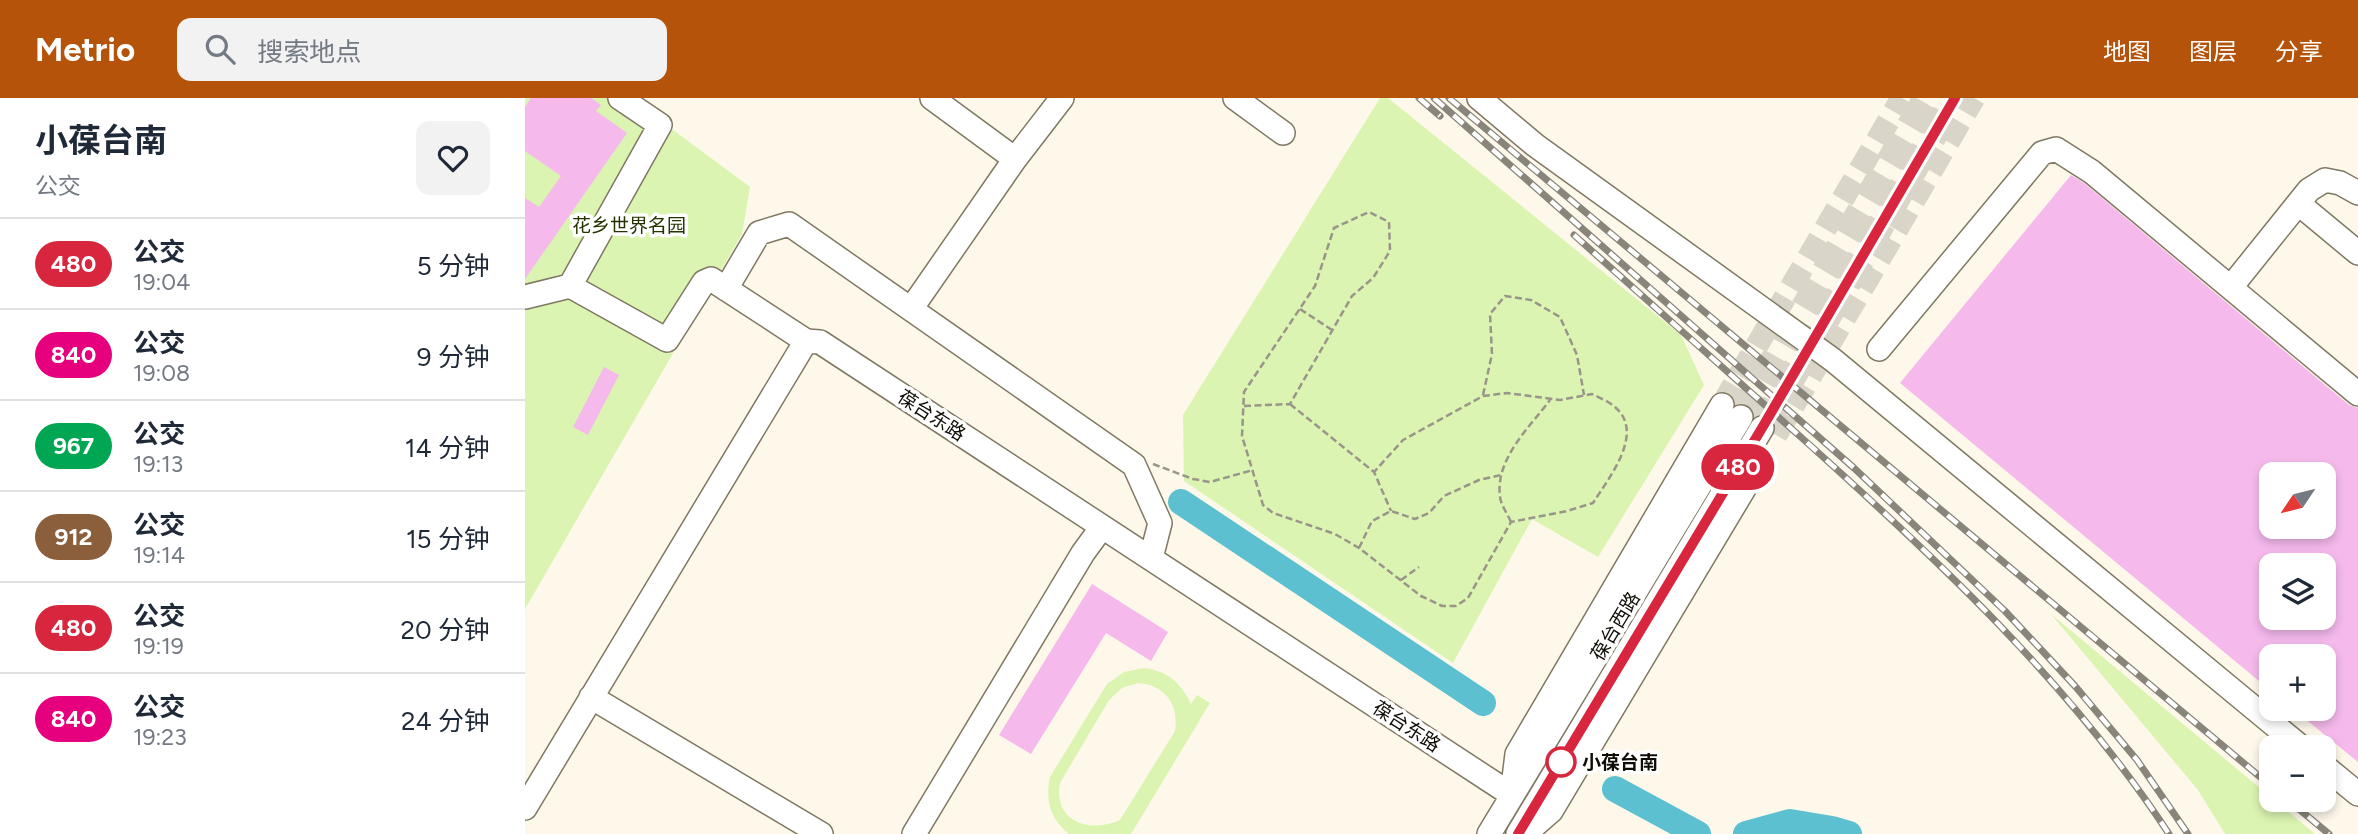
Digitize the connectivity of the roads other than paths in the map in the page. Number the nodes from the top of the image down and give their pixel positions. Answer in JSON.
{"nodes":[{"id":1,"x":620,"y":98,"type":"edge"},
{"id":2,"x":932,"y":98,"type":"edge"},
{"id":3,"x":1062,"y":98,"type":"edge"},
{"id":4,"x":1235,"y":98,"type":"edge"},
{"id":5,"x":1479,"y":98,"type":"edge"},
{"id":6,"x":1283,"y":133,"type":"dead end"},
{"id":7,"x":1015,"y":159,"type":"junction"},
{"id":8,"x":2358,"y":194,"type":"edge"},
{"id":9,"x":2299,"y":204,"type":"junction"},
{"id":10,"x":2358,"y":253,"type":"edge"},
{"id":11,"x":570,"y":286,"type":"junction"},
{"id":12,"x":2231,"y":287,"type":"junction"},
{"id":13,"x":726,"y":289,"type":"junction"},
{"id":14,"x":525,"y":297,"type":"edge"},
{"id":15,"x":911,"y":309,"type":"junction"},
{"id":16,"x":806,"y":341,"type":"junction"},
{"id":17,"x":1878,"y":349,"type":"dead end"},
{"id":18,"x":2358,"y":394,"type":"edge"},
{"id":19,"x":1731,"y":411,"type":"tunnel mouth"},
{"id":20,"x":1102,"y":527,"type":"junction"},
{"id":21,"x":1151,"y":558,"type":"junction"},
{"id":22,"x":591,"y":697,"type":"junction"},
{"id":23,"x":2286,"y":735,"type":"edge"},
{"id":24,"x":2336,"y":776,"type":"edge"},
{"id":25,"x":2358,"y":794,"type":"edge"},
{"id":26,"x":1512,"y":795,"type":"junction"},
{"id":27,"x":525,"y":808,"type":"edge"},
{"id":28,"x":821,"y":834,"type":"edge"},
{"id":29,"x":914,"y":834,"type":"edge"},
{"id":30,"x":1489,"y":834,"type":"edge"},
{"id":31,"x":1518,"y":834,"type":"edge"},
{"id":32,"x":1524,"y":834,"type":"edge"}],
"edges":[{"from":1,"to":11,"type":"street"},
{"from":2,"to":7,"type":"street"},
{"from":3,"to":7,"type":"street"},
{"from":4,"to":6,"type":"street"},
{"from":5,"to":23,"type":"street"},
{"from":7,"to":15,"type":"street"},
{"from":8,"to":9,"type":"street"},
{"from":9,"to":10,"type":"street"},
{"from":9,"to":12,"type":"street"},
{"from":11,"to":13,"type":"street"},
{"from":11,"to":14,"type":"street"},
{"from":12,"to":17,"type":"street"},
{"from":12,"to":18,"type":"street"},
{"from":13,"to":15,"type":"street"},
{"from":13,"to":16,"type":"street","name":"葆台东路"},
{"from":15,"to":21,"type":"street"},
{"from":16,"to":20,"type":"street","name":"葆台东路"},
{"from":16,"to":22,"type":"street"},
{"from":19,"to":26,"type":"street","name":"葆台西路"},
{"from":20,"to":21,"type":"street","name":"葆台东路"},
{"from":20,"to":29,"type":"street"},
{"from":21,"to":26,"type":"street","name":"葆台东路"},
{"from":22,"to":27,"type":"street"},
{"from":22,"to":28,"type":"street"},
{"from":24,"to":25,"type":"street"},
{"from":26,"to":30,"type":"street","name":"葆台西路"},
{"from":31,"to":32,"type":"street","name":"葆台西路"}]}
